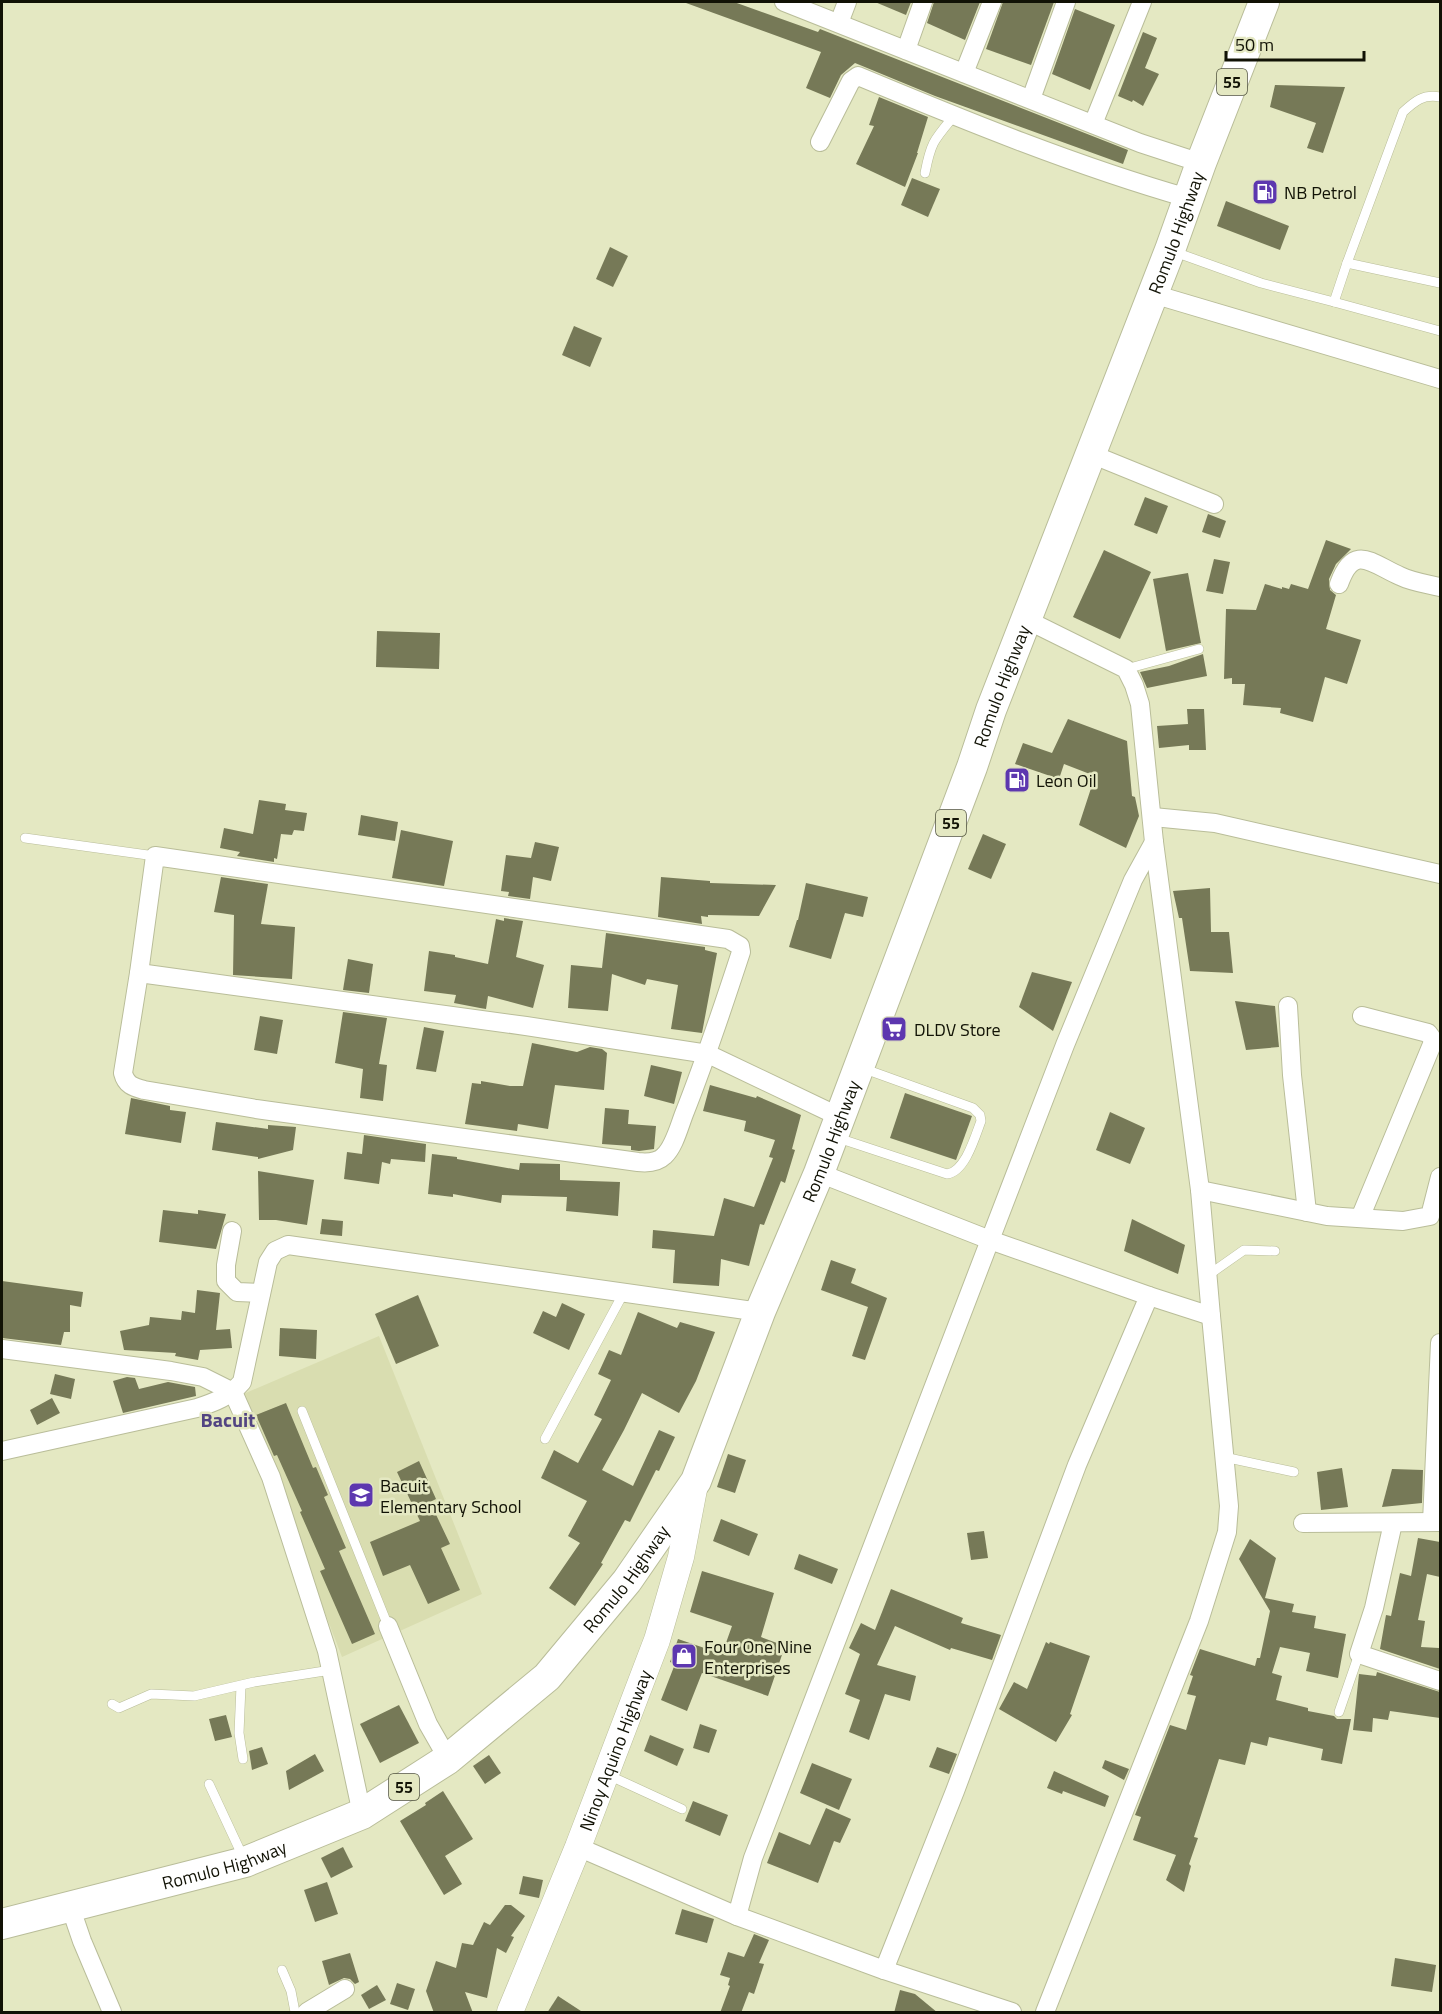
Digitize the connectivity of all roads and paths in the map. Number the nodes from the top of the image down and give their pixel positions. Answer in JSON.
{"nodes":[{"id":1,"x":784,"y":2,"type":"edge"},
{"id":2,"x":847,"y":2,"type":"edge"},
{"id":3,"x":923,"y":2,"type":"edge"},
{"id":4,"x":992,"y":2,"type":"edge"},
{"id":5,"x":1066,"y":2,"type":"edge"},
{"id":6,"x":1142,"y":2,"type":"edge"},
{"id":7,"x":1264,"y":2,"type":"edge"},
{"id":8,"x":839,"y":23,"type":"junction"},
{"id":9,"x":906,"y":50,"type":"junction"},
{"id":10,"x":964,"y":73,"type":"junction"},
{"id":11,"x":1440,"y":97,"type":"edge"},
{"id":12,"x":1031,"y":99,"type":"junction"},
{"id":13,"x":954,"y":116,"type":"junction"},
{"id":14,"x":1093,"y":124,"type":"junction"},
{"id":15,"x":820,"y":142,"type":"dead end"},
{"id":16,"x":1201,"y":163,"type":"junction"},
{"id":17,"x":925,"y":173,"type":"dead end"},
{"id":18,"x":1188,"y":198,"type":"junction"},
{"id":19,"x":1170,"y":250,"type":"junction"},
{"id":20,"x":1347,"y":263,"type":"junction"},
{"id":21,"x":1440,"y":283,"type":"edge"},
{"id":22,"x":1153,"y":294,"type":"junction"},
{"id":23,"x":1334,"y":302,"type":"junction"},
{"id":24,"x":1440,"y":331,"type":"edge"},
{"id":25,"x":1440,"y":380,"type":"edge"},
{"id":26,"x":1091,"y":454,"type":"junction"},
{"id":27,"x":1214,"y":504,"type":"dead end"},
{"id":28,"x":1339,"y":584,"type":"dead end"},
{"id":29,"x":1440,"y":587,"type":"edge"},
{"id":30,"x":1027,"y":620,"type":"junction"},
{"id":31,"x":1199,"y":649,"type":"dead end"},
{"id":32,"x":1126,"y":669,"type":"junction"},
{"id":33,"x":1153,"y":817,"type":"junction"},
{"id":34,"x":25,"y":838,"type":"dead end"},
{"id":35,"x":1154,"y":843,"type":"junction"},
{"id":36,"x":154,"y":856,"type":"junction"},
{"id":37,"x":1440,"y":874,"type":"edge"},
{"id":38,"x":139,"y":973,"type":"junction"},
{"id":39,"x":1288,"y":1006,"type":"dead end"},
{"id":40,"x":1362,"y":1016,"type":"dead end"},
{"id":41,"x":708,"y":1054,"type":"junction"},
{"id":42,"x":859,"y":1067,"type":"junction"},
{"id":43,"x":836,"y":1127,"type":"junction"},
{"id":44,"x":819,"y":1173,"type":"junction"},
{"id":45,"x":1440,"y":1177,"type":"edge"},
{"id":46,"x":1200,"y":1190,"type":"junction"},
{"id":47,"x":1307,"y":1212,"type":"junction"},
{"id":48,"x":1360,"y":1218,"type":"junction"},
{"id":49,"x":1435,"y":1218,"type":"edge"},
{"id":50,"x":232,"y":1231,"type":"dead end"},
{"id":51,"x":990,"y":1240,"type":"junction"},
{"id":52,"x":1275,"y":1251,"type":"dead end"},
{"id":53,"x":1208,"y":1275,"type":"junction"},
{"id":54,"x":261,"y":1293,"type":"junction"},
{"id":55,"x":623,"y":1294,"type":"junction"},
{"id":56,"x":1149,"y":1296,"type":"junction"},
{"id":57,"x":760,"y":1312,"type":"junction"},
{"id":58,"x":1211,"y":1316,"type":"junction"},
{"id":59,"x":1440,"y":1343,"type":"edge"},
{"id":60,"x":2,"y":1349,"type":"edge"},
{"id":61,"x":233,"y":1392,"type":"junction"},
{"id":62,"x":302,"y":1411,"type":"dead end"},
{"id":63,"x":1438,"y":1433,"type":"edge"},
{"id":64,"x":545,"y":1438,"type":"dead end"},
{"id":65,"x":2,"y":1450,"type":"edge"},
{"id":66,"x":1224,"y":1457,"type":"junction"},
{"id":67,"x":1294,"y":1472,"type":"dead end"},
{"id":68,"x":696,"y":1481,"type":"junction"},
{"id":69,"x":1436,"y":1522,"type":"edge"},
{"id":70,"x":1302,"y":1523,"type":"dead end"},
{"id":71,"x":1393,"y":1523,"type":"junction"},
{"id":72,"x":388,"y":1626,"type":"joint"},
{"id":73,"x":1359,"y":1654,"type":"junction"},
{"id":74,"x":331,"y":1670,"type":"junction"},
{"id":75,"x":1440,"y":1681,"type":"edge"},
{"id":76,"x":241,"y":1686,"type":"junction"},
{"id":77,"x":112,"y":1704,"type":"dead end"},
{"id":78,"x":1339,"y":1712,"type":"dead end"},
{"id":79,"x":243,"y":1759,"type":"dead end"},
{"id":80,"x":448,"y":1759,"type":"junction"},
{"id":81,"x":606,"y":1774,"type":"junction"},
{"id":82,"x":209,"y":1784,"type":"dead end"},
{"id":83,"x":682,"y":1809,"type":"dead end"},
{"id":84,"x":362,"y":1814,"type":"junction"},
{"id":85,"x":578,"y":1847,"type":"junction"},
{"id":86,"x":245,"y":1862,"type":"junction"},
{"id":87,"x":70,"y":1906,"type":"junction"},
{"id":88,"x":737,"y":1916,"type":"junction"},
{"id":89,"x":2,"y":1924,"type":"edge"},
{"id":90,"x":282,"y":1970,"type":"dead end"},
{"id":91,"x":884,"y":1970,"type":"junction"},
{"id":92,"x":345,"y":1989,"type":"dead end"},
{"id":93,"x":1013,"y":2012,"type":"edge"},
{"id":94,"x":112,"y":2013,"type":"edge"},
{"id":95,"x":295,"y":2013,"type":"edge"},
{"id":96,"x":307,"y":2013,"type":"edge"},
{"id":97,"x":510,"y":2013,"type":"edge"},
{"id":98,"x":1046,"y":2013,"type":"edge"}],
"edges":[{"from":1,"to":8,"type":"street"},
{"from":2,"to":8,"type":"street"},
{"from":3,"to":9,"type":"street"},
{"from":4,"to":10,"type":"street"},
{"from":5,"to":12,"type":"street"},
{"from":6,"to":14,"type":"street"},
{"from":7,"to":16,"type":"highway","name":"Romulo Highway","number":"55"},
{"from":8,"to":9,"type":"street"},
{"from":9,"to":10,"type":"street"},
{"from":10,"to":12,"type":"street"},
{"from":11,"to":20,"type":"lane"},
{"from":12,"to":14,"type":"street"},
{"from":13,"to":15,"type":"street"},
{"from":13,"to":17,"type":"lane"},
{"from":13,"to":18,"type":"street"},
{"from":14,"to":16,"type":"street"},
{"from":16,"to":18,"type":"highway","name":"Romulo Highway","number":"55"},
{"from":18,"to":19,"type":"highway","name":"Romulo Highway","number":"55"},
{"from":19,"to":22,"type":"highway","name":"Romulo Highway","number":"55"},
{"from":19,"to":23,"type":"lane"},
{"from":20,"to":21,"type":"lane"},
{"from":20,"to":23,"type":"lane"},
{"from":22,"to":25,"type":"street"},
{"from":22,"to":26,"type":"highway","name":"Romulo Highway","number":"55"},
{"from":23,"to":24,"type":"lane"},
{"from":26,"to":27,"type":"street"},
{"from":26,"to":30,"type":"highway","name":"Romulo Highway","number":"55"},
{"from":28,"to":29,"type":"street"},
{"from":30,"to":32,"type":"street"},
{"from":30,"to":42,"type":"highway","name":"Romulo Highway","number":"55"},
{"from":31,"to":32,"type":"lane"},
{"from":32,"to":33,"type":"street"},
{"from":33,"to":35,"type":"street"},
{"from":33,"to":37,"type":"street"},
{"from":34,"to":36,"type":"lane"},
{"from":35,"to":46,"type":"street"},
{"from":35,"to":51,"type":"street"},
{"from":36,"to":38,"type":"street"},
{"from":36,"to":41,"type":"street"},
{"from":38,"to":41,"type":"street"},
{"from":38,"to":41,"type":"street"},
{"from":39,"to":47,"type":"street"},
{"from":40,"to":48,"type":"street"},
{"from":41,"to":43,"type":"street"},
{"from":42,"to":43,"type":"highway","name":"Romulo Highway","number":"55"},
{"from":42,"to":43,"type":"lane"},
{"from":43,"to":44,"type":"highway","name":"Romulo Highway","number":"55"},
{"from":44,"to":51,"type":"street"},
{"from":44,"to":57,"type":"highway","name":"Romulo Highway","number":"55"},
{"from":45,"to":49,"type":"street"},
{"from":46,"to":47,"type":"street"},
{"from":46,"to":53,"type":"street"},
{"from":47,"to":48,"type":"street"},
{"from":48,"to":49,"type":"street"},
{"from":50,"to":54,"type":"street"},
{"from":51,"to":56,"type":"street"},
{"from":51,"to":88,"type":"street"},
{"from":52,"to":53,"type":"lane"},
{"from":53,"to":58,"type":"street"},
{"from":54,"to":55,"type":"street"},
{"from":54,"to":61,"type":"street"},
{"from":55,"to":57,"type":"street"},
{"from":55,"to":64,"type":"lane"},
{"from":56,"to":58,"type":"street"},
{"from":56,"to":91,"type":"street"},
{"from":57,"to":68,"type":"highway","name":"Romulo Highway","number":"55"},
{"from":58,"to":66,"type":"street"},
{"from":59,"to":63,"type":"street"},
{"from":60,"to":61,"type":"street"},
{"from":61,"to":65,"type":"street"},
{"from":61,"to":74,"type":"street"},
{"from":62,"to":72,"type":"lane"},
{"from":63,"to":69,"type":"street"},
{"from":66,"to":67,"type":"lane"},
{"from":66,"to":98,"type":"street"},
{"from":68,"to":80,"type":"highway","name":"Romulo Highway","number":"55"},
{"from":68,"to":81,"type":"main road","name":"Ninoy Aquino Highway"},
{"from":69,"to":71,"type":"street"},
{"from":70,"to":71,"type":"street"},
{"from":71,"to":73,"type":"street"},
{"from":72,"to":80,"type":"street"},
{"from":73,"to":75,"type":"street"},
{"from":73,"to":78,"type":"lane"},
{"from":74,"to":76,"type":"lane"},
{"from":74,"to":84,"type":"street"},
{"from":76,"to":77,"type":"lane"},
{"from":76,"to":79,"type":"lane"},
{"from":80,"to":84,"type":"highway","name":"Romulo Highway","number":"55"},
{"from":81,"to":83,"type":"lane"},
{"from":81,"to":85,"type":"main road","name":"Ninoy Aquino Highway"},
{"from":82,"to":86,"type":"lane"},
{"from":84,"to":86,"type":"highway","name":"Romulo Highway","number":"55"},
{"from":85,"to":88,"type":"street"},
{"from":85,"to":97,"type":"main road","name":"Ninoy Aquino Highway"},
{"from":86,"to":87,"type":"highway","name":"Romulo Highway","number":"55"},
{"from":87,"to":89,"type":"highway","name":"Romulo Highway","number":"55"},
{"from":87,"to":94,"type":"street"},
{"from":88,"to":91,"type":"street"},
{"from":90,"to":95,"type":"lane"},
{"from":91,"to":93,"type":"street"},
{"from":92,"to":96,"type":"street"}]}
